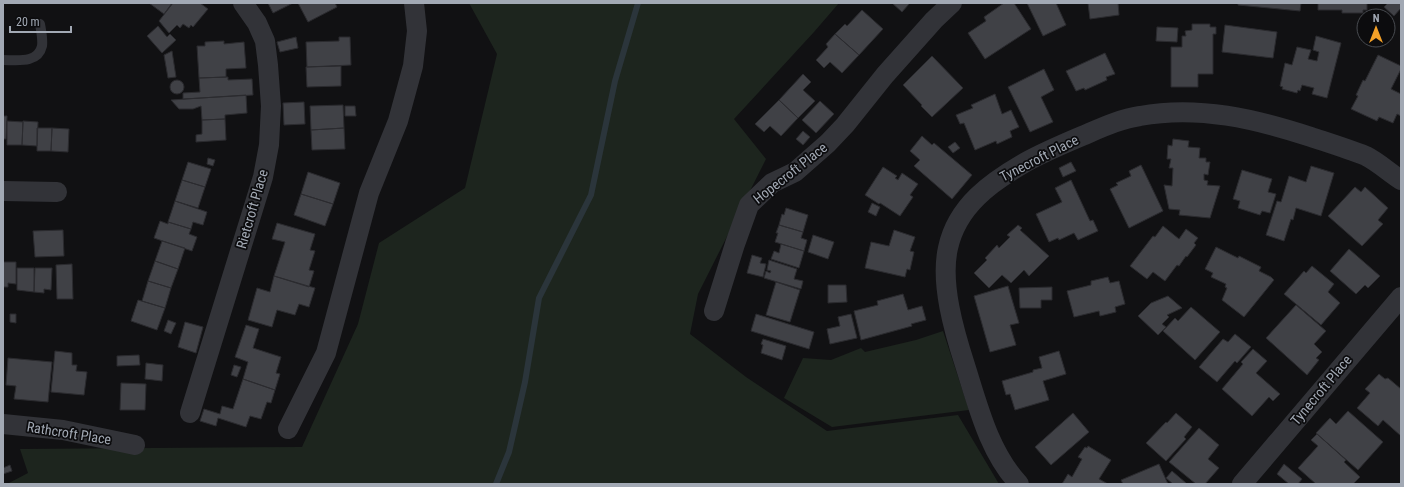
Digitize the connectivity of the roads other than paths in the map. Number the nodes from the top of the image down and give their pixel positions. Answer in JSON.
{"nodes":[{"id":1,"x":243,"y":3,"type":"edge"},
{"id":2,"x":414,"y":3,"type":"edge"},
{"id":3,"x":952,"y":3,"type":"edge"},
{"id":4,"x":40,"y":24,"type":"dead end"},
{"id":5,"x":3,"y":60,"type":"edge"},
{"id":6,"x":1401,"y":180,"type":"edge"},
{"id":7,"x":3,"y":191,"type":"edge"},
{"id":8,"x":57,"y":192,"type":"dead end"},
{"id":9,"x":1401,"y":297,"type":"edge"},
{"id":10,"x":714,"y":311,"type":"dead end"},
{"id":11,"x":190,"y":414,"type":"dead end"},
{"id":12,"x":3,"y":424,"type":"edge"},
{"id":13,"x":288,"y":429,"type":"dead end"},
{"id":14,"x":135,"y":445,"type":"dead end"},
{"id":15,"x":1019,"y":484,"type":"edge"},
{"id":16,"x":1242,"y":484,"type":"edge"}],
"edges":[{"from":1,"to":11,"type":"street","name":"Rietcroft Place"},
{"from":2,"to":13,"type":"street"},
{"from":3,"to":10,"type":"street","name":"Hopecroft Place"},
{"from":4,"to":5,"type":"lane"},
{"from":6,"to":15,"type":"street","name":"Tynecroft Place"},
{"from":7,"to":8,"type":"street"},
{"from":9,"to":16,"type":"street","name":"Tynecroft Place"},
{"from":12,"to":14,"type":"street","name":"Rathcroft Place"}]}
